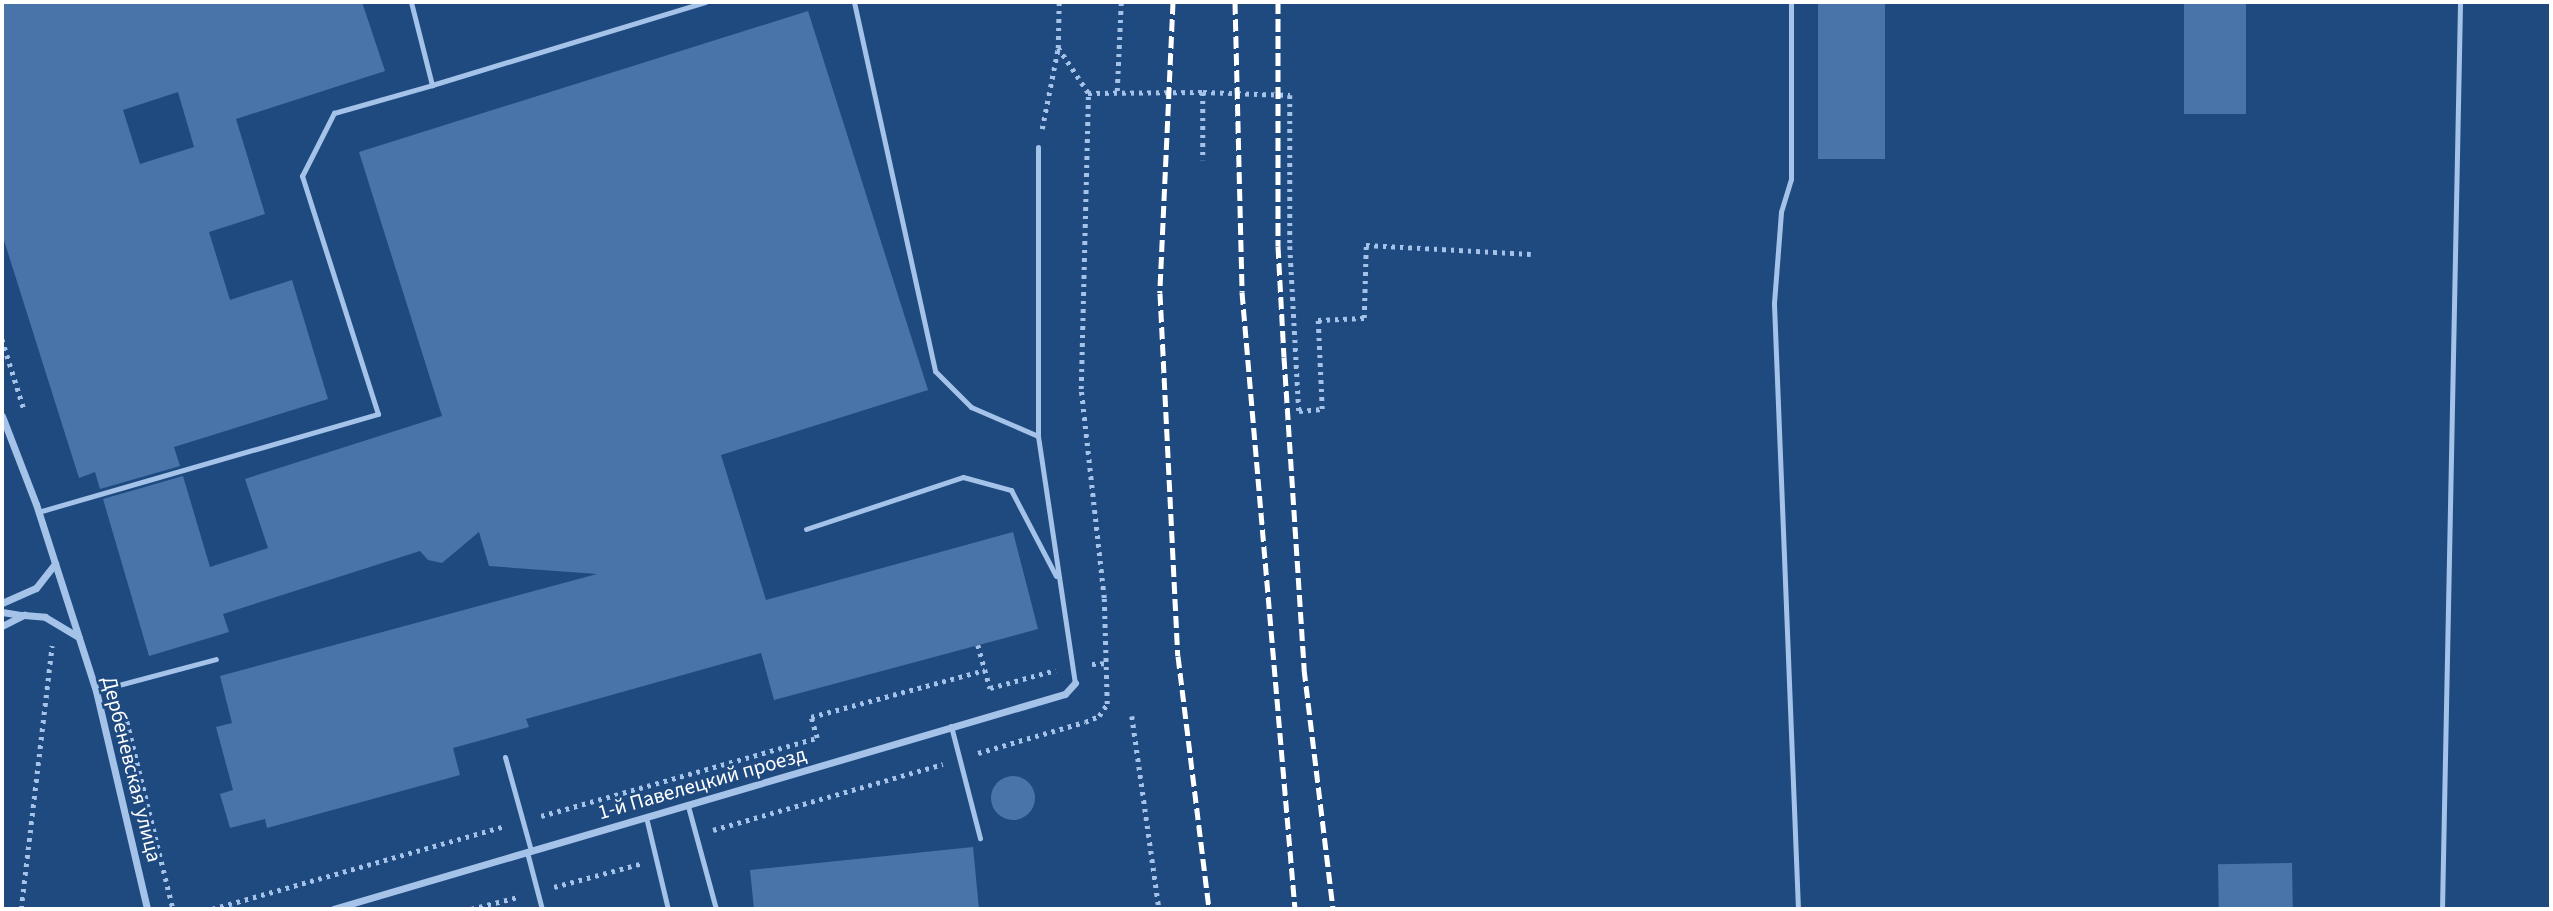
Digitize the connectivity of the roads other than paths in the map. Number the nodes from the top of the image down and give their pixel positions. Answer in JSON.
{"nodes":[{"id":1,"x":411,"y":2,"type":"edge"},
{"id":2,"x":706,"y":2,"type":"edge"},
{"id":3,"x":854,"y":2,"type":"edge"},
{"id":4,"x":1791,"y":2,"type":"edge"},
{"id":5,"x":2460,"y":2,"type":"edge"},
{"id":6,"x":432,"y":85,"type":"junction"},
{"id":7,"x":1038,"y":147,"type":"road end"},
{"id":8,"x":2,"y":415,"type":"edge"},
{"id":9,"x":1038,"y":436,"type":"junction"},
{"id":10,"x":38,"y":512,"type":"junction"},
{"id":11,"x":806,"y":528,"type":"dead end"},
{"id":12,"x":55,"y":564,"type":"junction"},
{"id":13,"x":1059,"y":581,"type":"junction"},
{"id":14,"x":2,"y":603,"type":"edge"},
{"id":15,"x":2,"y":612,"type":"edge"},
{"id":16,"x":24,"y":615,"type":"junction"},
{"id":17,"x":2,"y":626,"type":"edge"},
{"id":18,"x":78,"y":637,"type":"junction"},
{"id":19,"x":216,"y":659,"type":"dead end"},
{"id":20,"x":1076,"y":682,"type":"joint"},
{"id":21,"x":96,"y":691,"type":"junction"},
{"id":22,"x":951,"y":726,"type":"junction"},
{"id":23,"x":505,"y":757,"type":"dead end"},
{"id":24,"x":688,"y":806,"type":"junction"},
{"id":25,"x":646,"y":817,"type":"junction"},
{"id":26,"x":980,"y":838,"type":"dead end"},
{"id":27,"x":529,"y":851,"type":"junction"},
{"id":28,"x":355,"y":906,"type":"edge"},
{"id":29,"x":147,"y":909,"type":"edge"},
{"id":30,"x":333,"y":909,"type":"edge"},
{"id":31,"x":542,"y":909,"type":"edge"},
{"id":32,"x":668,"y":909,"type":"edge"},
{"id":33,"x":716,"y":909,"type":"edge"},
{"id":34,"x":1798,"y":909,"type":"edge"},
{"id":35,"x":2442,"y":909,"type":"edge"}],
"edges":[{"from":1,"to":6,"type":"lane"},
{"from":2,"to":6,"type":"lane"},
{"from":3,"to":9,"type":"lane"},
{"from":4,"to":34,"type":"lane"},
{"from":5,"to":35,"type":"lane"},
{"from":6,"to":10,"type":"lane"},
{"from":7,"to":9,"type":"lane"},
{"from":8,"to":10,"type":"street","name":"Дербеневская улица"},
{"from":9,"to":13,"type":"lane"},
{"from":10,"to":12,"type":"street","name":"Дербеневская улица"},
{"from":11,"to":13,"type":"lane"},
{"from":12,"to":14,"type":"street"},
{"from":12,"to":18,"type":"street","name":"Дербеневская улица"},
{"from":13,"to":20,"type":"lane"},
{"from":15,"to":16,"type":"street"},
{"from":16,"to":17,"type":"street"},
{"from":16,"to":18,"type":"street"},
{"from":18,"to":21,"type":"street","name":"Дербеневская улица"},
{"from":19,"to":21,"type":"lane"},
{"from":20,"to":22,"type":"street","name":"1-й Павелецкий проезд"},
{"from":21,"to":29,"type":"street","name":"Дербеневская улица"},
{"from":22,"to":24,"type":"street","name":"1-й Павелецкий проезд"},
{"from":22,"to":26,"type":"lane"},
{"from":23,"to":27,"type":"lane"},
{"from":24,"to":25,"type":"street","name":"1-й Павелецкий проезд"},
{"from":24,"to":33,"type":"lane"},
{"from":25,"to":27,"type":"street","name":"1-й Павелецкий проезд"},
{"from":25,"to":32,"type":"lane"},
{"from":27,"to":28,"type":"street","name":"1-й Павелецкий проезд"},
{"from":27,"to":31,"type":"lane"},
{"from":28,"to":30,"type":"street","name":"1-й Павелецкий проезд"}]}
